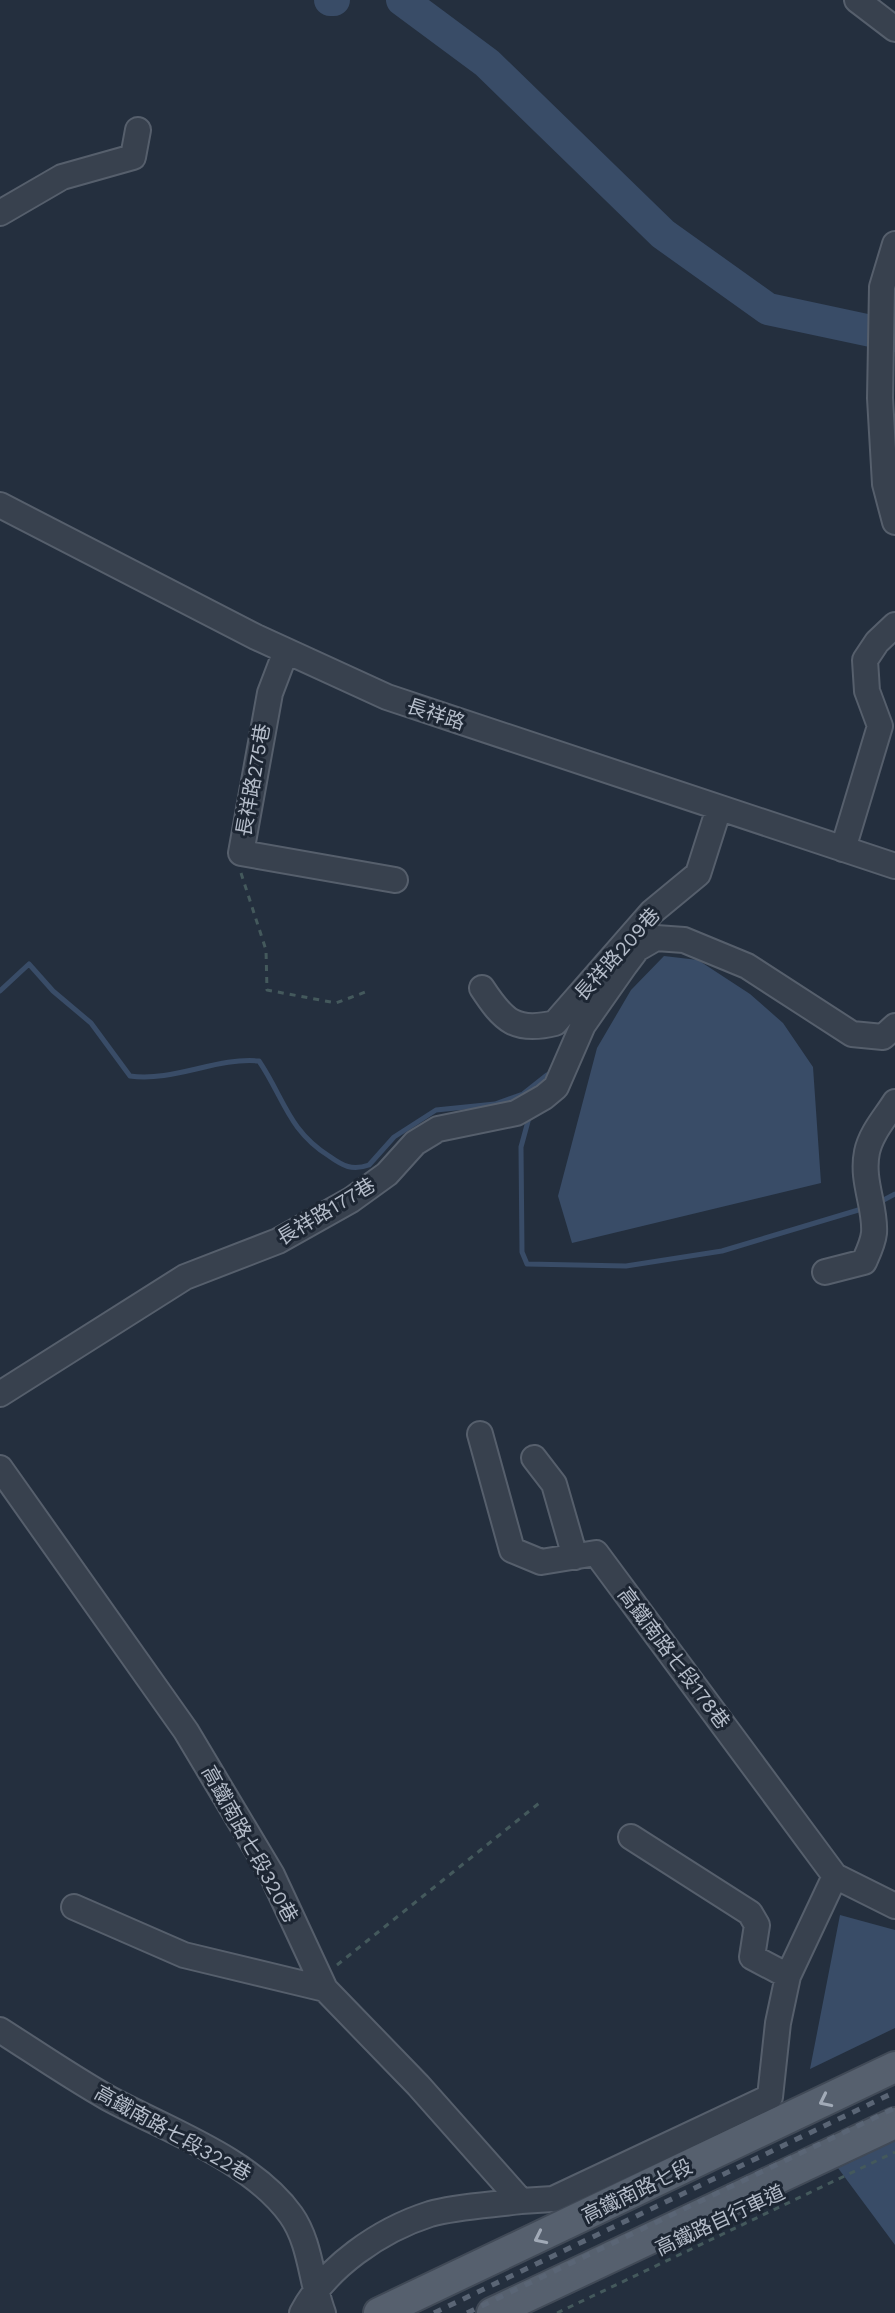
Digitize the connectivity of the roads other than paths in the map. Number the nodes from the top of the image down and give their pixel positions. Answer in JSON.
{"nodes":[{"id":1,"x":857,"y":0,"type":"edge"},
{"id":2,"x":895,"y":29,"type":"edge"},
{"id":3,"x":138,"y":130,"type":"dead end"},
{"id":4,"x":0,"y":213,"type":"edge"},
{"id":5,"x":895,"y":244,"type":"edge"},
{"id":6,"x":0,"y":505,"type":"edge"},
{"id":7,"x":895,"y":522,"type":"edge"},
{"id":8,"x":895,"y":625,"type":"edge"},
{"id":9,"x":286,"y":651,"type":"junction"},
{"id":10,"x":719,"y":808,"type":"junction"},
{"id":11,"x":843,"y":849,"type":"junction"},
{"id":12,"x":895,"y":866,"type":"edge"},
{"id":13,"x":395,"y":880,"type":"dead end"},
{"id":14,"x":482,"y":988,"type":"dead end"},
{"id":15,"x":893,"y":1032,"type":"edge"},
{"id":16,"x":895,"y":1102,"type":"edge"},
{"id":17,"x":825,"y":1272,"type":"dead end"},
{"id":18,"x":0,"y":1394,"type":"edge"},
{"id":19,"x":480,"y":1434,"type":"dead end"},
{"id":20,"x":534,"y":1458,"type":"dead end"},
{"id":21,"x":0,"y":1468,"type":"edge"},
{"id":22,"x":575,"y":1557,"type":"junction"},
{"id":23,"x":631,"y":1837,"type":"dead end"},
{"id":24,"x":835,"y":1876,"type":"junction"},
{"id":25,"x":895,"y":1906,"type":"edge"},
{"id":26,"x":74,"y":1907,"type":"dead end"},
{"id":27,"x":788,"y":1976,"type":"junction"},
{"id":28,"x":321,"y":1982,"type":"junction"},
{"id":29,"x":0,"y":2030,"type":"edge"},
{"id":30,"x":895,"y":2067,"type":"edge"},
{"id":31,"x":895,"y":2123,"type":"edge"},
{"id":32,"x":521,"y":2201,"type":"junction"},
{"id":33,"x":314,"y":2290,"type":"junction"},
{"id":34,"x":302,"y":2313,"type":"edge"},
{"id":35,"x":323,"y":2313,"type":"edge"},
{"id":36,"x":379,"y":2313,"type":"edge"},
{"id":37,"x":492,"y":2313,"type":"edge"}],
"edges":[{"from":1,"to":2,"type":"street"},
{"from":3,"to":4,"type":"street"},
{"from":5,"to":7,"type":"street"},
{"from":6,"to":9,"type":"street","name":"長祥路"},
{"from":8,"to":11,"type":"street"},
{"from":9,"to":10,"type":"street","name":"長祥路"},
{"from":9,"to":13,"type":"street","name":"長祥路275巷"},
{"from":10,"to":11,"type":"street","name":"長祥路"},
{"from":10,"to":14,"type":"street","name":"長祥路209巷"},
{"from":11,"to":12,"type":"street","name":"長祥路"},
{"from":15,"to":18,"type":"street","name":"長祥路177巷"},
{"from":16,"to":17,"type":"street"},
{"from":19,"to":22,"type":"street","name":"高鐵南路七段178巷"},
{"from":20,"to":22,"type":"street"},
{"from":21,"to":28,"type":"street","name":"高鐵南路七段320巷"},
{"from":22,"to":24,"type":"street","name":"高鐵南路七段178巷"},
{"from":23,"to":27,"type":"street"},
{"from":24,"to":25,"type":"street","name":"高鐵南路七段178巷"},
{"from":24,"to":27,"type":"street"},
{"from":26,"to":28,"type":"street"},
{"from":27,"to":32,"type":"street"},
{"from":28,"to":32,"type":"street","name":"高鐵南路七段320巷"},
{"from":29,"to":33,"type":"street","name":"高鐵南路七段322巷"},
{"from":30,"to":36,"type":"main road","name":"高鐵南路七段","one_way":true},
{"from":31,"to":37,"type":"main road"},
{"from":32,"to":33,"type":"street"},
{"from":33,"to":34,"type":"street"},
{"from":33,"to":35,"type":"street","name":"高鐵南路七段322巷"}]}
